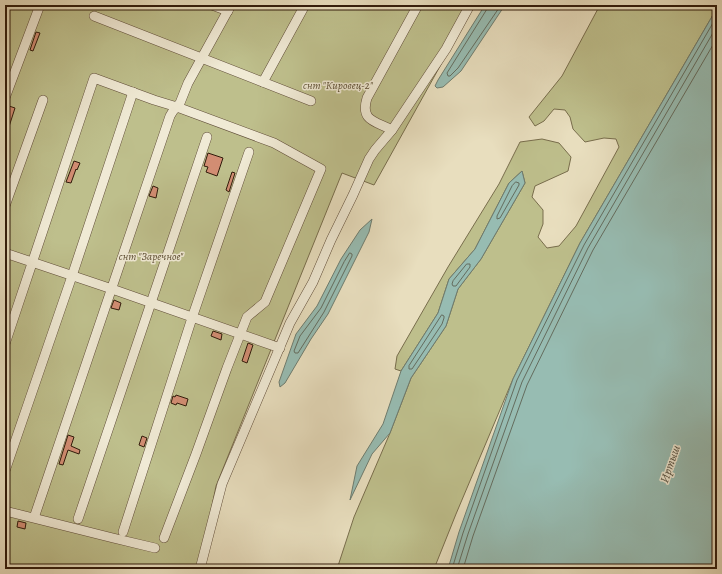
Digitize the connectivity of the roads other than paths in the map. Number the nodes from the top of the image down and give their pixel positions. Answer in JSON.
{"nodes":[{"id":1,"x":40,"y":5,"type":"edge"},
{"id":2,"x":212,"y":5,"type":"edge"},
{"id":3,"x":305,"y":5,"type":"edge"},
{"id":4,"x":418,"y":5,"type":"edge"},
{"id":5,"x":470,"y":5,"type":"edge"},
{"id":6,"x":230,"y":8,"type":"edge"},
{"id":7,"x":94,"y":16,"type":"dead end"},
{"id":8,"x":202,"y":59,"type":"junction"},
{"id":9,"x":263,"y":82,"type":"junction"},
{"id":10,"x":133,"y":92,"type":"junction"},
{"id":11,"x":5,"y":98,"type":"edge"},
{"id":12,"x":43,"y":100,"type":"dead end"},
{"id":13,"x":311,"y":101,"type":"dead end"},
{"id":14,"x":177,"y":106,"type":"junction"},
{"id":15,"x":392,"y":130,"type":"junction"},
{"id":16,"x":207,"y":137,"type":"dead end"},
{"id":17,"x":249,"y":152,"type":"dead end"},
{"id":18,"x":5,"y":206,"type":"edge"},
{"id":19,"x":5,"y":253,"type":"edge"},
{"id":20,"x":32,"y":262,"type":"junction"},
{"id":21,"x":72,"y":276,"type":"junction"},
{"id":22,"x":112,"y":289,"type":"junction"},
{"id":23,"x":151,"y":303,"type":"junction"},
{"id":24,"x":192,"y":318,"type":"junction"},
{"id":25,"x":241,"y":334,"type":"junction"},
{"id":26,"x":5,"y":344,"type":"edge"},
{"id":27,"x":280,"y":348,"type":"junction"},
{"id":28,"x":5,"y":471,"type":"edge"},
{"id":29,"x":5,"y":511,"type":"edge"},
{"id":30,"x":35,"y":515,"type":"dead end"},
{"id":31,"x":78,"y":519,"type":"dead end"},
{"id":32,"x":123,"y":532,"type":"dead end"},
{"id":33,"x":164,"y":538,"type":"dead end"},
{"id":34,"x":155,"y":548,"type":"dead end"},
{"id":35,"x":200,"y":569,"type":"edge"}],
"edges":[{"from":1,"to":11,"type":"street"},
{"from":2,"to":6,"type":"street"},
{"from":3,"to":9,"type":"street"},
{"from":4,"to":15,"type":"street"},
{"from":5,"to":15,"type":"street"},
{"from":6,"to":8,"type":"street"},
{"from":7,"to":8,"type":"street"},
{"from":8,"to":9,"type":"street"},
{"from":8,"to":14,"type":"street"},
{"from":9,"to":13,"type":"street"},
{"from":10,"to":14,"type":"street"},
{"from":10,"to":20,"type":"street"},
{"from":10,"to":21,"type":"street"},
{"from":12,"to":18,"type":"street"},
{"from":14,"to":22,"type":"street"},
{"from":14,"to":25,"type":"street"},
{"from":15,"to":27,"type":"street"},
{"from":16,"to":23,"type":"street"},
{"from":17,"to":24,"type":"street"},
{"from":19,"to":20,"type":"street"},
{"from":20,"to":21,"type":"street"},
{"from":20,"to":26,"type":"street"},
{"from":21,"to":22,"type":"street"},
{"from":21,"to":28,"type":"street"},
{"from":22,"to":23,"type":"street"},
{"from":22,"to":30,"type":"street"},
{"from":23,"to":24,"type":"street"},
{"from":23,"to":31,"type":"street"},
{"from":24,"to":25,"type":"street"},
{"from":24,"to":32,"type":"street"},
{"from":25,"to":27,"type":"street"},
{"from":25,"to":33,"type":"street"},
{"from":27,"to":35,"type":"street"},
{"from":29,"to":34,"type":"street"}]}
